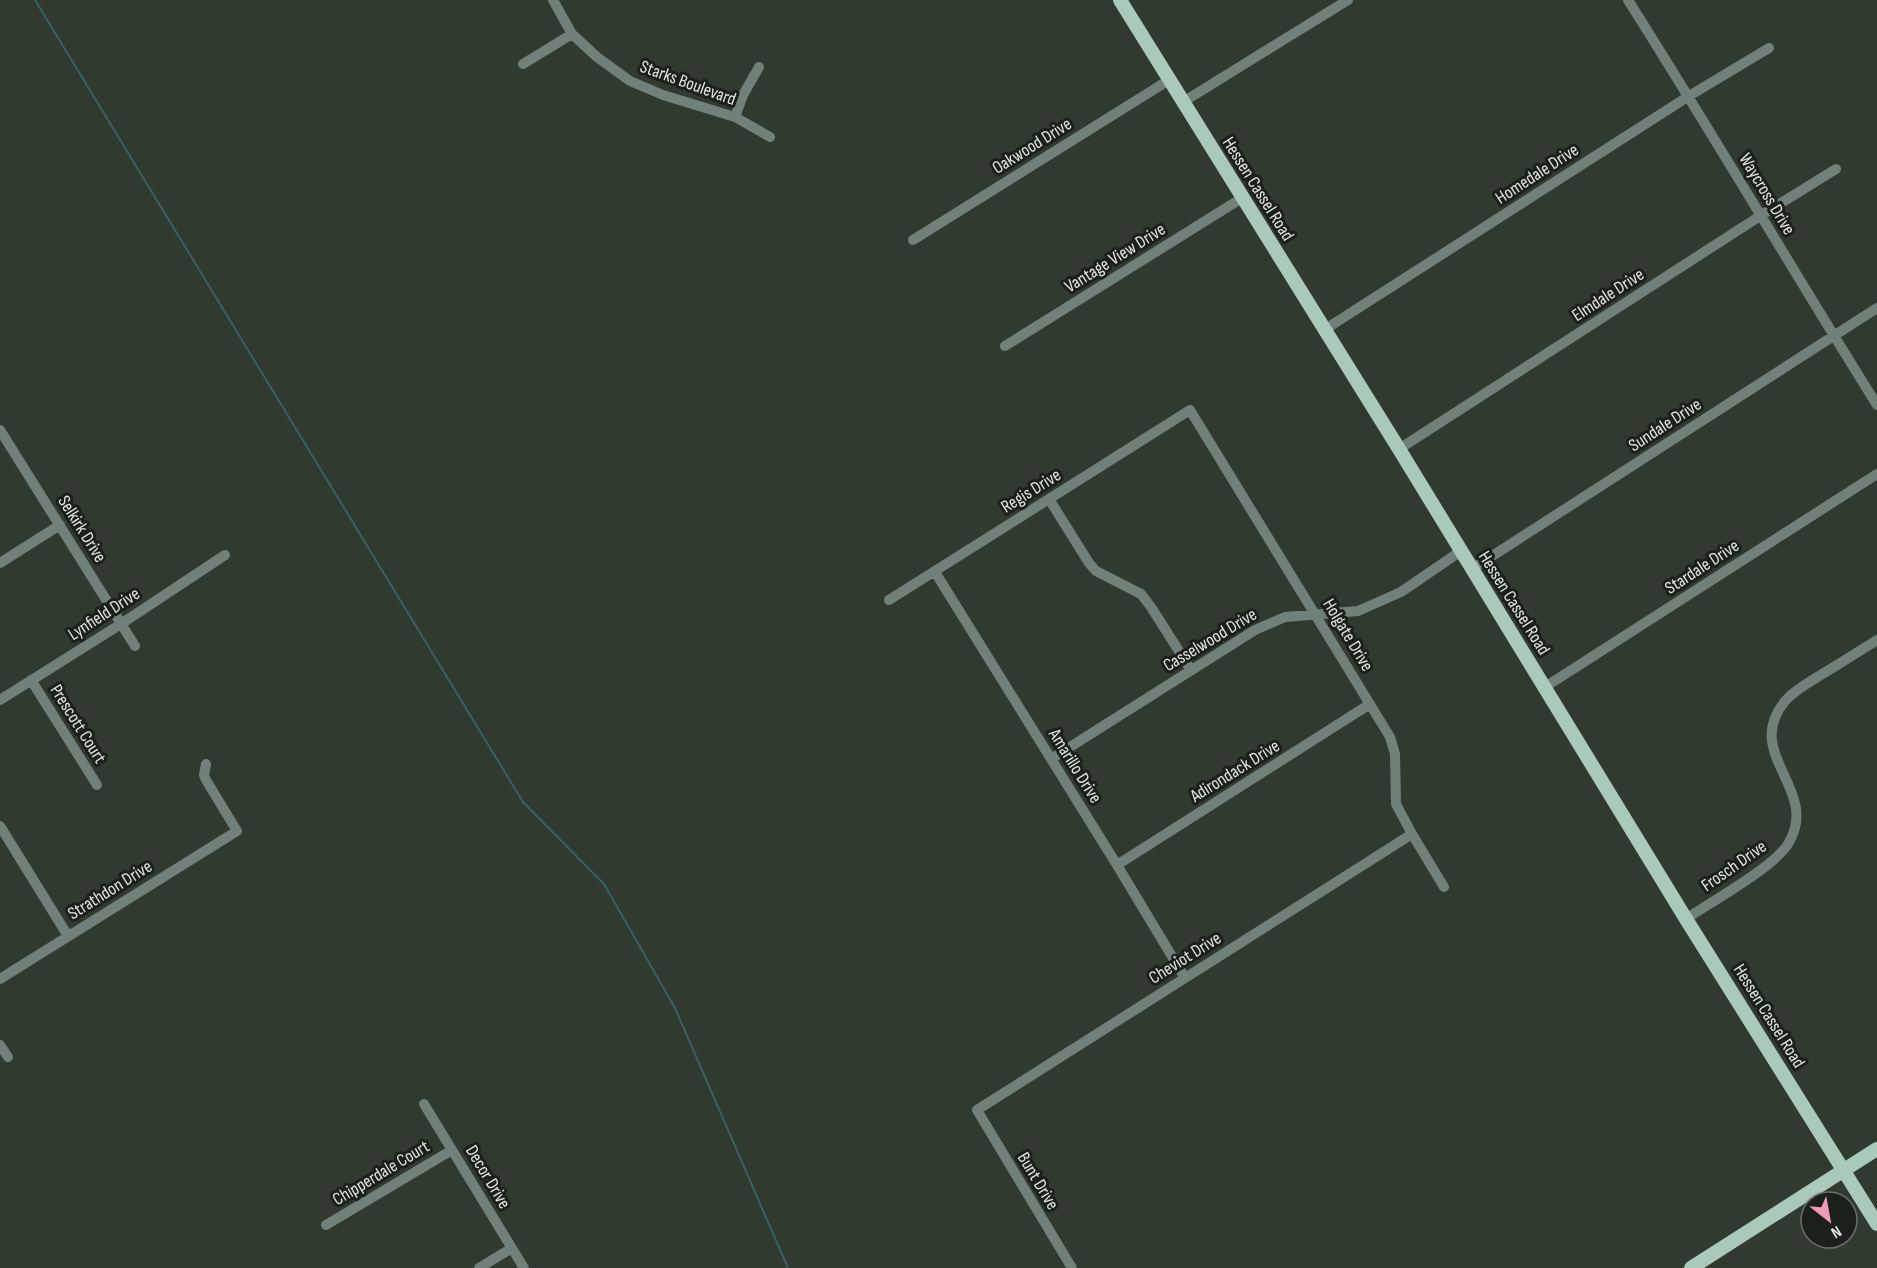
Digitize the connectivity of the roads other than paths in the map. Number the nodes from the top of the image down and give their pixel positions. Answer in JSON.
{"nodes":[{"id":1,"x":553,"y":0,"type":"edge"},
{"id":2,"x":1120,"y":0,"type":"edge"},
{"id":3,"x":1348,"y":0,"type":"edge"},
{"id":4,"x":1628,"y":0,"type":"edge"},
{"id":5,"x":572,"y":33,"type":"junction"},
{"id":6,"x":1769,"y":48,"type":"dead end"},
{"id":7,"x":523,"y":63,"type":"dead end"},
{"id":8,"x":759,"y":67,"type":"dead end"},
{"id":9,"x":1169,"y":80,"type":"junction"},
{"id":10,"x":1689,"y":96,"type":"junction"},
{"id":11,"x":1183,"y":102,"type":"junction"},
{"id":12,"x":735,"y":117,"type":"junction"},
{"id":13,"x":770,"y":137,"type":"dead end"},
{"id":14,"x":1836,"y":169,"type":"dead end"},
{"id":15,"x":1242,"y":198,"type":"junction"},
{"id":16,"x":1760,"y":216,"type":"junction"},
{"id":17,"x":913,"y":240,"type":"dead end"},
{"id":18,"x":1877,"y":308,"type":"edge"},
{"id":19,"x":1324,"y":330,"type":"junction"},
{"id":20,"x":1834,"y":336,"type":"junction"},
{"id":21,"x":1005,"y":346,"type":"dead end"},
{"id":22,"x":1877,"y":405,"type":"edge"},
{"id":23,"x":1190,"y":410,"type":"joint"},
{"id":24,"x":0,"y":430,"type":"edge"},
{"id":25,"x":1399,"y":449,"type":"junction"},
{"id":26,"x":1877,"y":474,"type":"edge"},
{"id":27,"x":1049,"y":499,"type":"junction"},
{"id":28,"x":60,"y":525,"type":"junction"},
{"id":29,"x":1461,"y":551,"type":"junction"},
{"id":30,"x":225,"y":555,"type":"dead end"},
{"id":31,"x":0,"y":563,"type":"edge"},
{"id":32,"x":1472,"y":569,"type":"junction"},
{"id":33,"x":935,"y":572,"type":"junction"},
{"id":34,"x":889,"y":600,"type":"dead end"},
{"id":35,"x":1316,"y":614,"type":"junction"},
{"id":36,"x":121,"y":624,"type":"junction"},
{"id":37,"x":1877,"y":640,"type":"edge"},
{"id":38,"x":135,"y":646,"type":"dead end"},
{"id":39,"x":1191,"y":670,"type":"junction"},
{"id":40,"x":31,"y":680,"type":"junction"},
{"id":41,"x":1545,"y":687,"type":"junction"},
{"id":42,"x":0,"y":700,"type":"edge"},
{"id":43,"x":1370,"y":704,"type":"junction"},
{"id":44,"x":1051,"y":759,"type":"junction"},
{"id":45,"x":206,"y":764,"type":"dead end"},
{"id":46,"x":97,"y":785,"type":"dead end"},
{"id":47,"x":0,"y":826,"type":"edge"},
{"id":48,"x":1412,"y":834,"type":"junction"},
{"id":49,"x":1118,"y":865,"type":"junction"},
{"id":50,"x":1444,"y":887,"type":"dead end"},
{"id":51,"x":1686,"y":919,"type":"junction"},
{"id":52,"x":68,"y":936,"type":"junction"},
{"id":53,"x":1185,"y":978,"type":"junction"},
{"id":54,"x":0,"y":979,"type":"edge"},
{"id":55,"x":0,"y":1045,"type":"edge"},
{"id":56,"x":8,"y":1057,"type":"dead end"},
{"id":57,"x":424,"y":1104,"type":"dead end"},
{"id":58,"x":976,"y":1110,"type":"joint"},
{"id":59,"x":1877,"y":1149,"type":"edge"},
{"id":60,"x":452,"y":1150,"type":"junction"},
{"id":61,"x":1844,"y":1169,"type":"junction"},
{"id":62,"x":1877,"y":1224,"type":"edge"},
{"id":63,"x":326,"y":1225,"type":"dead end"},
{"id":64,"x":512,"y":1248,"type":"junction"},
{"id":65,"x":479,"y":1268,"type":"edge"},
{"id":66,"x":524,"y":1268,"type":"edge"},
{"id":67,"x":1072,"y":1268,"type":"edge"},
{"id":68,"x":1690,"y":1268,"type":"edge"}],
"edges":[{"from":1,"to":5,"type":"street","name":"Starks Boulevard"},
{"from":2,"to":9,"type":"main road","name":"Hessen Cassel Road"},
{"from":3,"to":11,"type":"street"},
{"from":4,"to":10,"type":"street","name":"Waycross Drive"},
{"from":5,"to":7,"type":"street"},
{"from":5,"to":12,"type":"street","name":"Starks Boulevard"},
{"from":6,"to":10,"type":"street","name":"Homedale Drive"},
{"from":8,"to":12,"type":"street"},
{"from":9,"to":11,"type":"main road","name":"Hessen Cassel Road"},
{"from":9,"to":17,"type":"street","name":"Oakwood Drive"},
{"from":10,"to":16,"type":"street","name":"Waycross Drive"},
{"from":10,"to":19,"type":"street","name":"Homedale Drive"},
{"from":11,"to":15,"type":"main road","name":"Hessen Cassel Road"},
{"from":12,"to":13,"type":"street","name":"Starks Boulevard"},
{"from":14,"to":16,"type":"street","name":"Elmdale Drive"},
{"from":15,"to":19,"type":"main road","name":"Hessen Cassel Road"},
{"from":15,"to":21,"type":"street","name":"Vantage View Drive"},
{"from":16,"to":20,"type":"street","name":"Waycross Drive"},
{"from":16,"to":25,"type":"street","name":"Elmdale Drive"},
{"from":18,"to":20,"type":"street","name":"Sundale Drive"},
{"from":19,"to":25,"type":"main road","name":"Hessen Cassel Road"},
{"from":20,"to":22,"type":"street","name":"Waycross Drive"},
{"from":20,"to":32,"type":"street","name":"Sundale Drive"},
{"from":23,"to":27,"type":"street","name":"Regis Drive"},
{"from":23,"to":35,"type":"street","name":"Holgate Drive"},
{"from":24,"to":28,"type":"street","name":"Selkirk Drive"},
{"from":25,"to":29,"type":"main road","name":"Hessen Cassel Road"},
{"from":26,"to":41,"type":"street","name":"Stardale Drive"},
{"from":27,"to":33,"type":"street","name":"Regis Drive"},
{"from":27,"to":39,"type":"street"},
{"from":28,"to":31,"type":"street"},
{"from":28,"to":36,"type":"street","name":"Selkirk Drive"},
{"from":29,"to":32,"type":"main road","name":"Hessen Cassel Road"},
{"from":29,"to":35,"type":"street","name":"Casselwood Drive"},
{"from":30,"to":36,"type":"street","name":"Lynfield Drive"},
{"from":32,"to":41,"type":"main road","name":"Hessen Cassel Road"},
{"from":33,"to":34,"type":"street","name":"Regis Drive"},
{"from":33,"to":44,"type":"street","name":"Amarillo Drive"},
{"from":35,"to":39,"type":"street","name":"Casselwood Drive"},
{"from":35,"to":43,"type":"street","name":"Holgate Drive"},
{"from":36,"to":38,"type":"street","name":"Selkirk Drive"},
{"from":36,"to":40,"type":"street","name":"Lynfield Drive"},
{"from":37,"to":51,"type":"street","name":"Frosch Drive"},
{"from":39,"to":44,"type":"street","name":"Casselwood Drive"},
{"from":40,"to":42,"type":"street","name":"Lynfield Drive"},
{"from":40,"to":46,"type":"street","name":"Prescott Court"},
{"from":41,"to":51,"type":"main road","name":"Hessen Cassel Road"},
{"from":43,"to":48,"type":"street","name":"Holgate Drive"},
{"from":43,"to":49,"type":"street","name":"Adirondack Drive"},
{"from":44,"to":49,"type":"street","name":"Amarillo Drive"},
{"from":45,"to":52,"type":"street","name":"Strathdon Drive"},
{"from":47,"to":52,"type":"street"},
{"from":48,"to":50,"type":"street","name":"Holgate Drive"},
{"from":48,"to":53,"type":"street","name":"Cheviot Drive"},
{"from":49,"to":53,"type":"street","name":"Amarillo Drive"},
{"from":51,"to":61,"type":"main road","name":"Hessen Cassel Road"},
{"from":52,"to":54,"type":"street","name":"Strathdon Drive"},
{"from":53,"to":58,"type":"street","name":"Cheviot Drive"},
{"from":55,"to":56,"type":"street"},
{"from":57,"to":60,"type":"street","name":"Decor Drive"},
{"from":58,"to":67,"type":"street","name":"Bunt Drive"},
{"from":59,"to":61,"type":"main road"},
{"from":60,"to":63,"type":"street","name":"Chipperdale Court"},
{"from":60,"to":64,"type":"street","name":"Decor Drive"},
{"from":61,"to":62,"type":"main road","name":"Hessen Cassel Road"},
{"from":61,"to":68,"type":"main road"},
{"from":64,"to":65,"type":"street"},
{"from":64,"to":66,"type":"street","name":"Decor Drive"}]}
